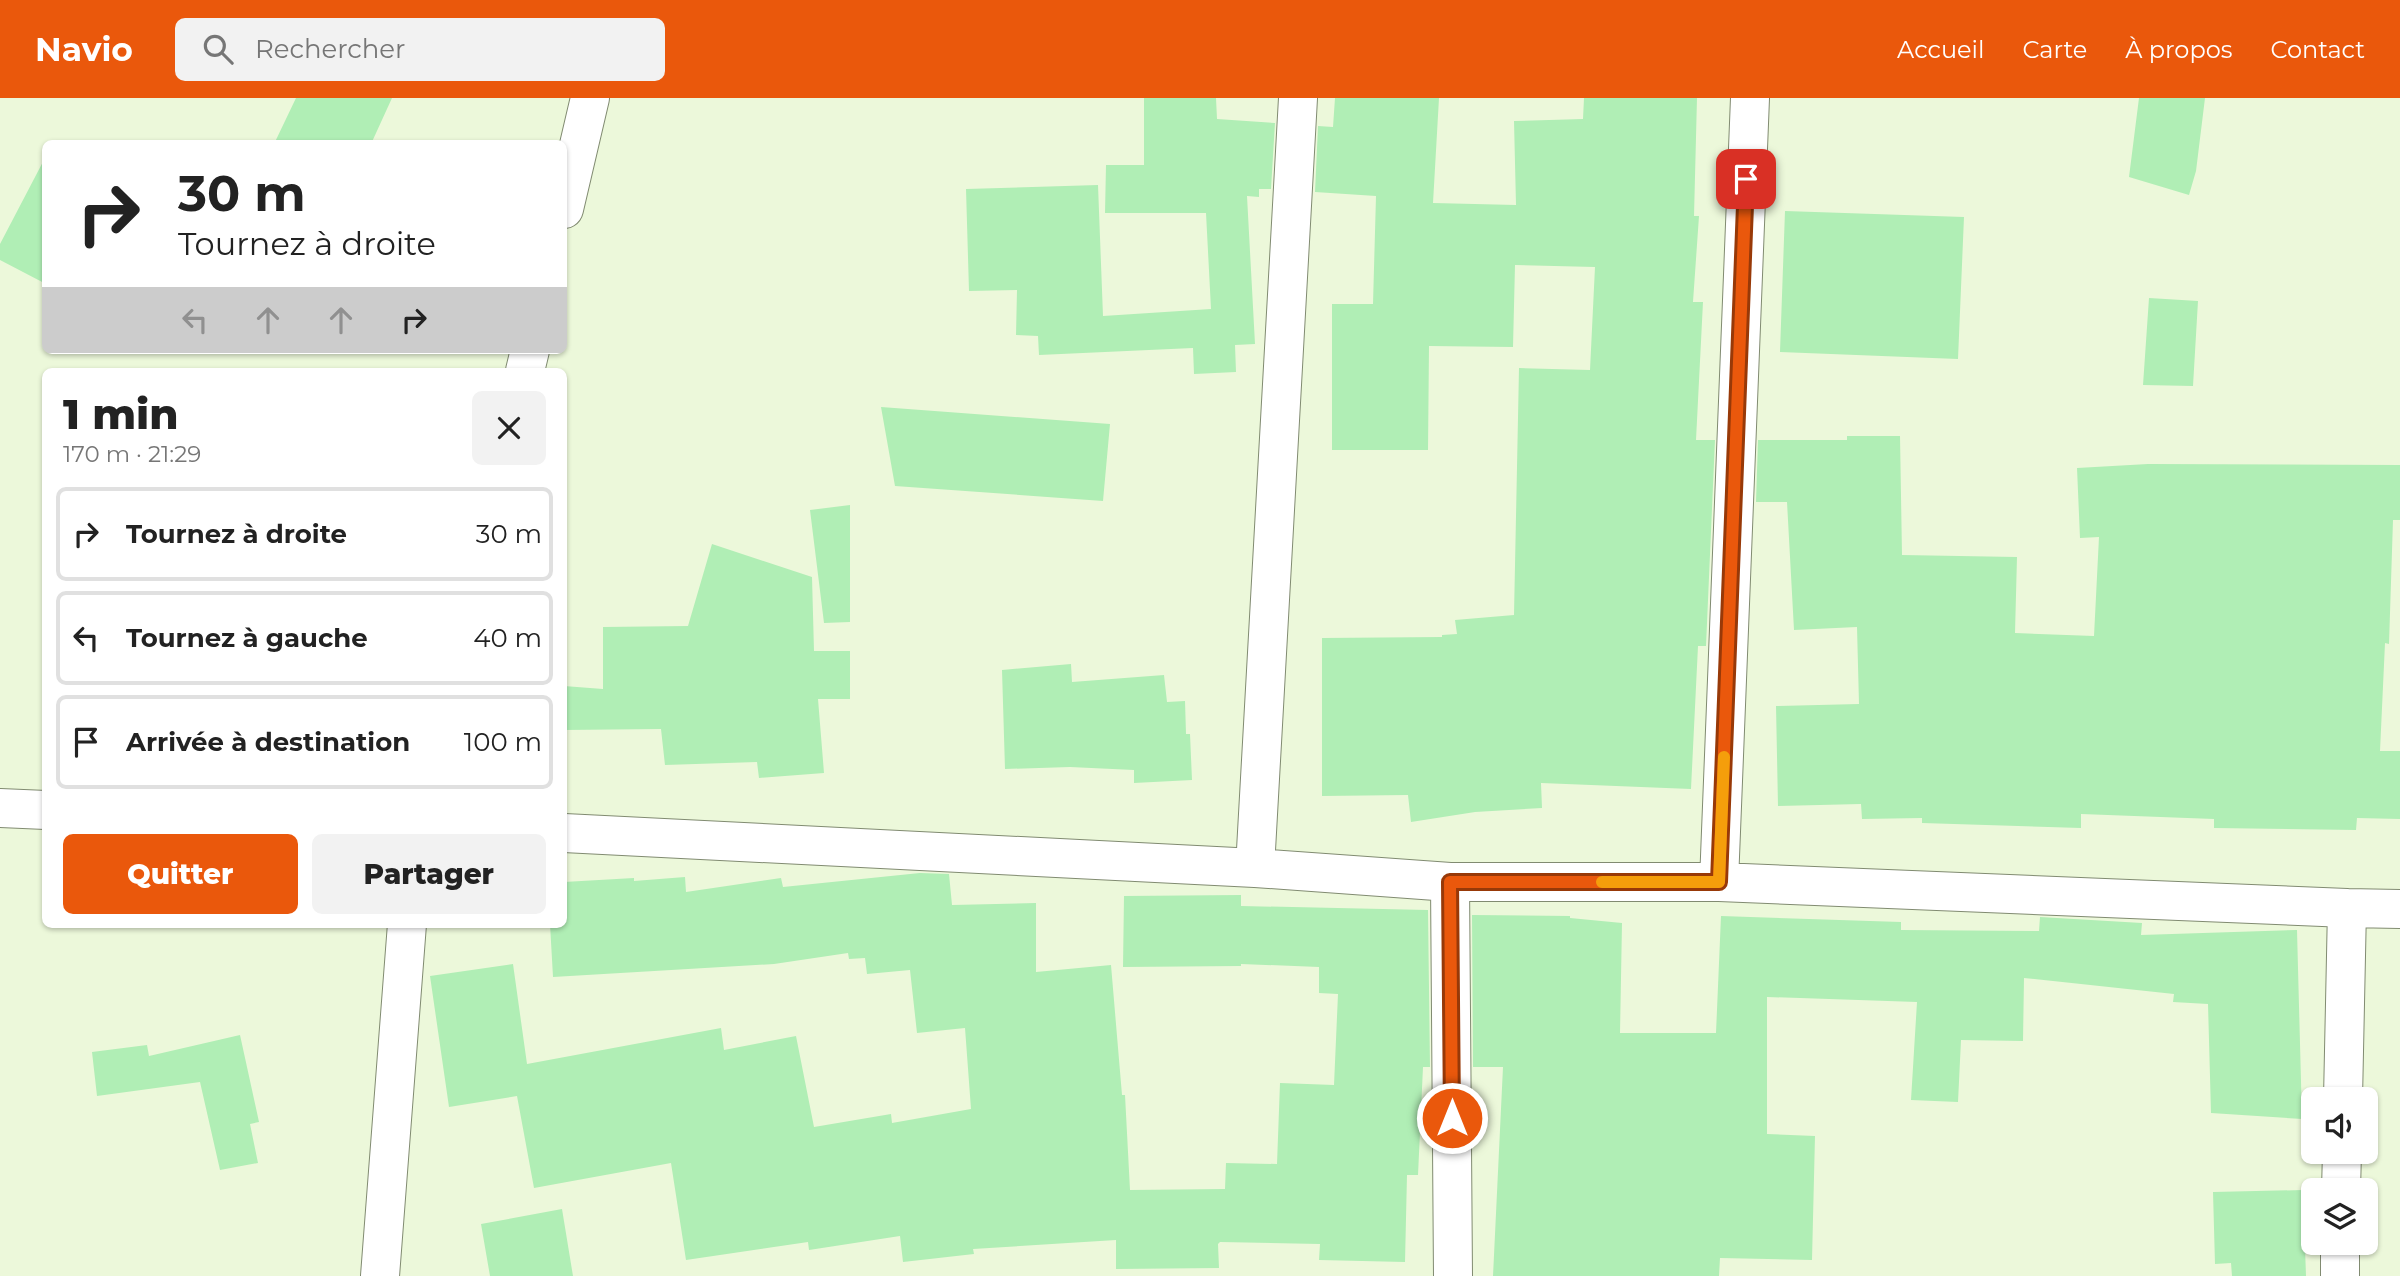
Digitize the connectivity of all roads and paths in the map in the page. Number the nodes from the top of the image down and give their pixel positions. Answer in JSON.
{"nodes":[{"id":1,"x":590,"y":98,"type":"edge"},
{"id":2,"x":1298,"y":98,"type":"edge"},
{"id":3,"x":1750,"y":98,"type":"edge"},
{"id":4,"x":567,"y":196,"type":"edge"},
{"id":5,"x":0,"y":808,"type":"edge"},
{"id":6,"x":42,"y":810,"type":"edge"},
{"id":7,"x":567,"y":833,"type":"edge"},
{"id":8,"x":1255,"y":868,"type":"junction"},
{"id":9,"x":1450,"y":882,"type":"junction"},
{"id":10,"x":1719,"y":882,"type":"junction"},
{"id":11,"x":2347,"y":908,"type":"junction"},
{"id":12,"x":2400,"y":909,"type":"edge"},
{"id":13,"x":407,"y":928,"type":"edge"},
{"id":14,"x":2343,"y":1087,"type":"edge"},
{"id":15,"x":2340,"y":1255,"type":"edge"},
{"id":16,"x":380,"y":1276,"type":"edge"},
{"id":17,"x":1453,"y":1276,"type":"edge"},
{"id":18,"x":2340,"y":1276,"type":"edge"}],
"edges":[{"from":1,"to":4,"type":"street"},
{"from":2,"to":8,"type":"street"},
{"from":3,"to":10,"type":"street"},
{"from":5,"to":6,"type":"street"},
{"from":7,"to":8,"type":"street"},
{"from":8,"to":9,"type":"street"},
{"from":9,"to":10,"type":"street"},
{"from":9,"to":17,"type":"street"},
{"from":10,"to":11,"type":"street"},
{"from":11,"to":12,"type":"street"},
{"from":11,"to":14,"type":"street"},
{"from":13,"to":16,"type":"street"},
{"from":15,"to":18,"type":"street"}]}
